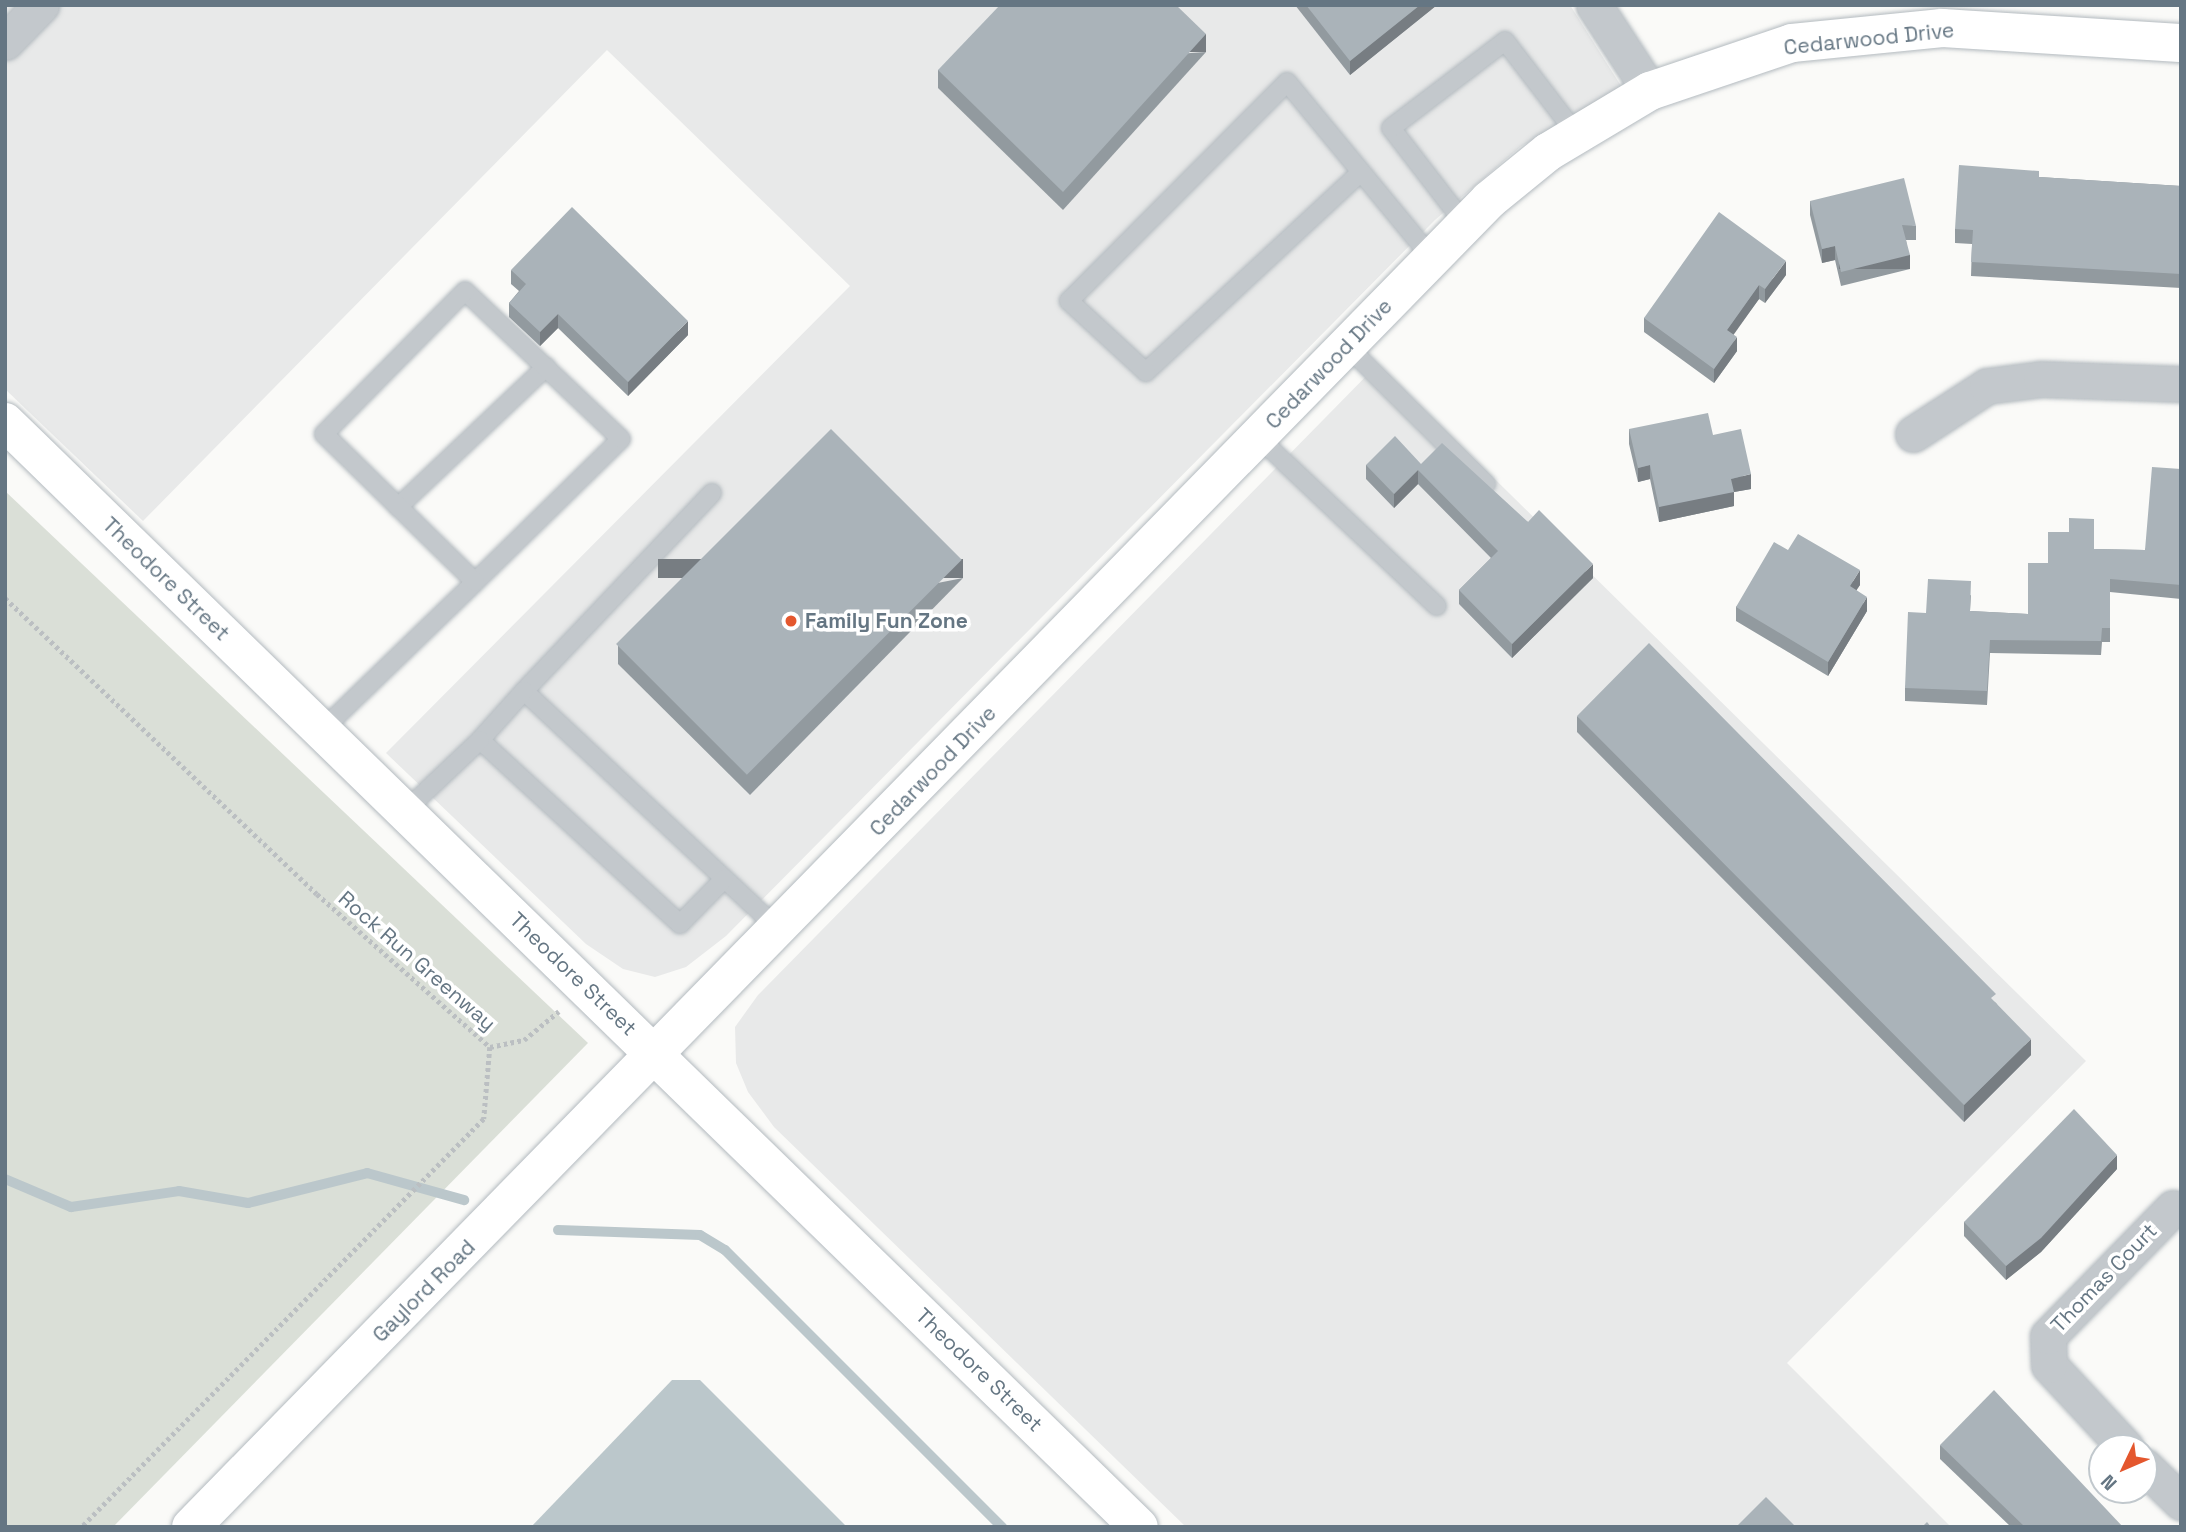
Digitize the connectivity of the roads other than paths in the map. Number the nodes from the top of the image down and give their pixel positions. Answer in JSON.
{"nodes":[{"id":1,"x":1594,"y":5,"type":"edge"},
{"id":2,"x":33,"y":8,"type":"edge"},
{"id":3,"x":5,"y":42,"type":"edge"},
{"id":4,"x":2181,"y":43,"type":"edge"},
{"id":5,"x":1650,"y":91,"type":"junction"},
{"id":6,"x":1577,"y":135,"type":"junction"},
{"id":7,"x":1361,"y":172,"type":"junction"},
{"id":8,"x":1465,"y":224,"type":"junction"},
{"id":9,"x":1433,"y":258,"type":"junction"},
{"id":10,"x":1346,"y":346,"type":"junction"},
{"id":11,"x":546,"y":368,"type":"junction"},
{"id":12,"x":2181,"y":384,"type":"edge"},
{"id":13,"x":5,"y":422,"type":"edge"},
{"id":14,"x":1913,"y":434,"type":"dead end"},
{"id":15,"x":1258,"y":437,"type":"junction"},
{"id":16,"x":1494,"y":492,"type":"edge"},
{"id":17,"x":712,"y":494,"type":"dead end"},
{"id":18,"x":398,"y":507,"type":"junction"},
{"id":19,"x":475,"y":582,"type":"junction"},
{"id":20,"x":1437,"y":606,"type":"dead end"},
{"id":21,"x":524,"y":691,"type":"junction"},
{"id":22,"x":322,"y":730,"type":"junction"},
{"id":23,"x":480,"y":740,"type":"junction"},
{"id":24,"x":405,"y":811,"type":"junction"},
{"id":25,"x":724,"y":879,"type":"junction"},
{"id":26,"x":779,"y":930,"type":"junction"},
{"id":27,"x":656,"y":1056,"type":"junction"},
{"id":28,"x":2173,"y":1208,"type":"dead end"},
{"id":29,"x":2113,"y":1434,"type":"edge"},
{"id":30,"x":2158,"y":1480,"type":"edge"},
{"id":31,"x":2181,"y":1502,"type":"edge"},
{"id":32,"x":191,"y":1527,"type":"edge"},
{"id":33,"x":1139,"y":1527,"type":"edge"}],
"edges":[{"from":1,"to":5,"type":"street"},
{"from":2,"to":3,"type":"street"},
{"from":4,"to":5,"type":"street","name":"Cedarwood Drive"},
{"from":5,"to":6,"type":"street","name":"Cedarwood Drive"},
{"from":6,"to":8,"type":"street","name":"Cedarwood Drive"},
{"from":6,"to":8,"type":"lane"},
{"from":7,"to":7,"type":"lane"},
{"from":7,"to":9,"type":"lane"},
{"from":8,"to":9,"type":"street","name":"Cedarwood Drive"},
{"from":9,"to":10,"type":"street","name":"Cedarwood Drive"},
{"from":10,"to":15,"type":"street","name":"Cedarwood Drive"},
{"from":10,"to":16,"type":"lane"},
{"from":11,"to":18,"type":"lane"},
{"from":11,"to":18,"type":"lane"},
{"from":11,"to":19,"type":"lane"},
{"from":12,"to":14,"type":"street"},
{"from":13,"to":22,"type":"street","name":"Theodore Street"},
{"from":15,"to":20,"type":"lane"},
{"from":15,"to":26,"type":"street","name":"Cedarwood Drive"},
{"from":17,"to":21,"type":"lane"},
{"from":18,"to":19,"type":"lane"},
{"from":19,"to":22,"type":"lane"},
{"from":21,"to":23,"type":"lane"},
{"from":21,"to":25,"type":"lane"},
{"from":22,"to":24,"type":"street","name":"Theodore Street"},
{"from":23,"to":24,"type":"lane"},
{"from":23,"to":25,"type":"lane"},
{"from":24,"to":27,"type":"street","name":"Theodore Street"},
{"from":25,"to":26,"type":"lane"},
{"from":26,"to":27,"type":"street","name":"Cedarwood Drive"},
{"from":27,"to":32,"type":"street","name":"Gaylord Road"},
{"from":27,"to":33,"type":"street","name":"Theodore Street"},
{"from":28,"to":29,"type":"street","name":"Thomas Court"},
{"from":30,"to":31,"type":"street"}]}
